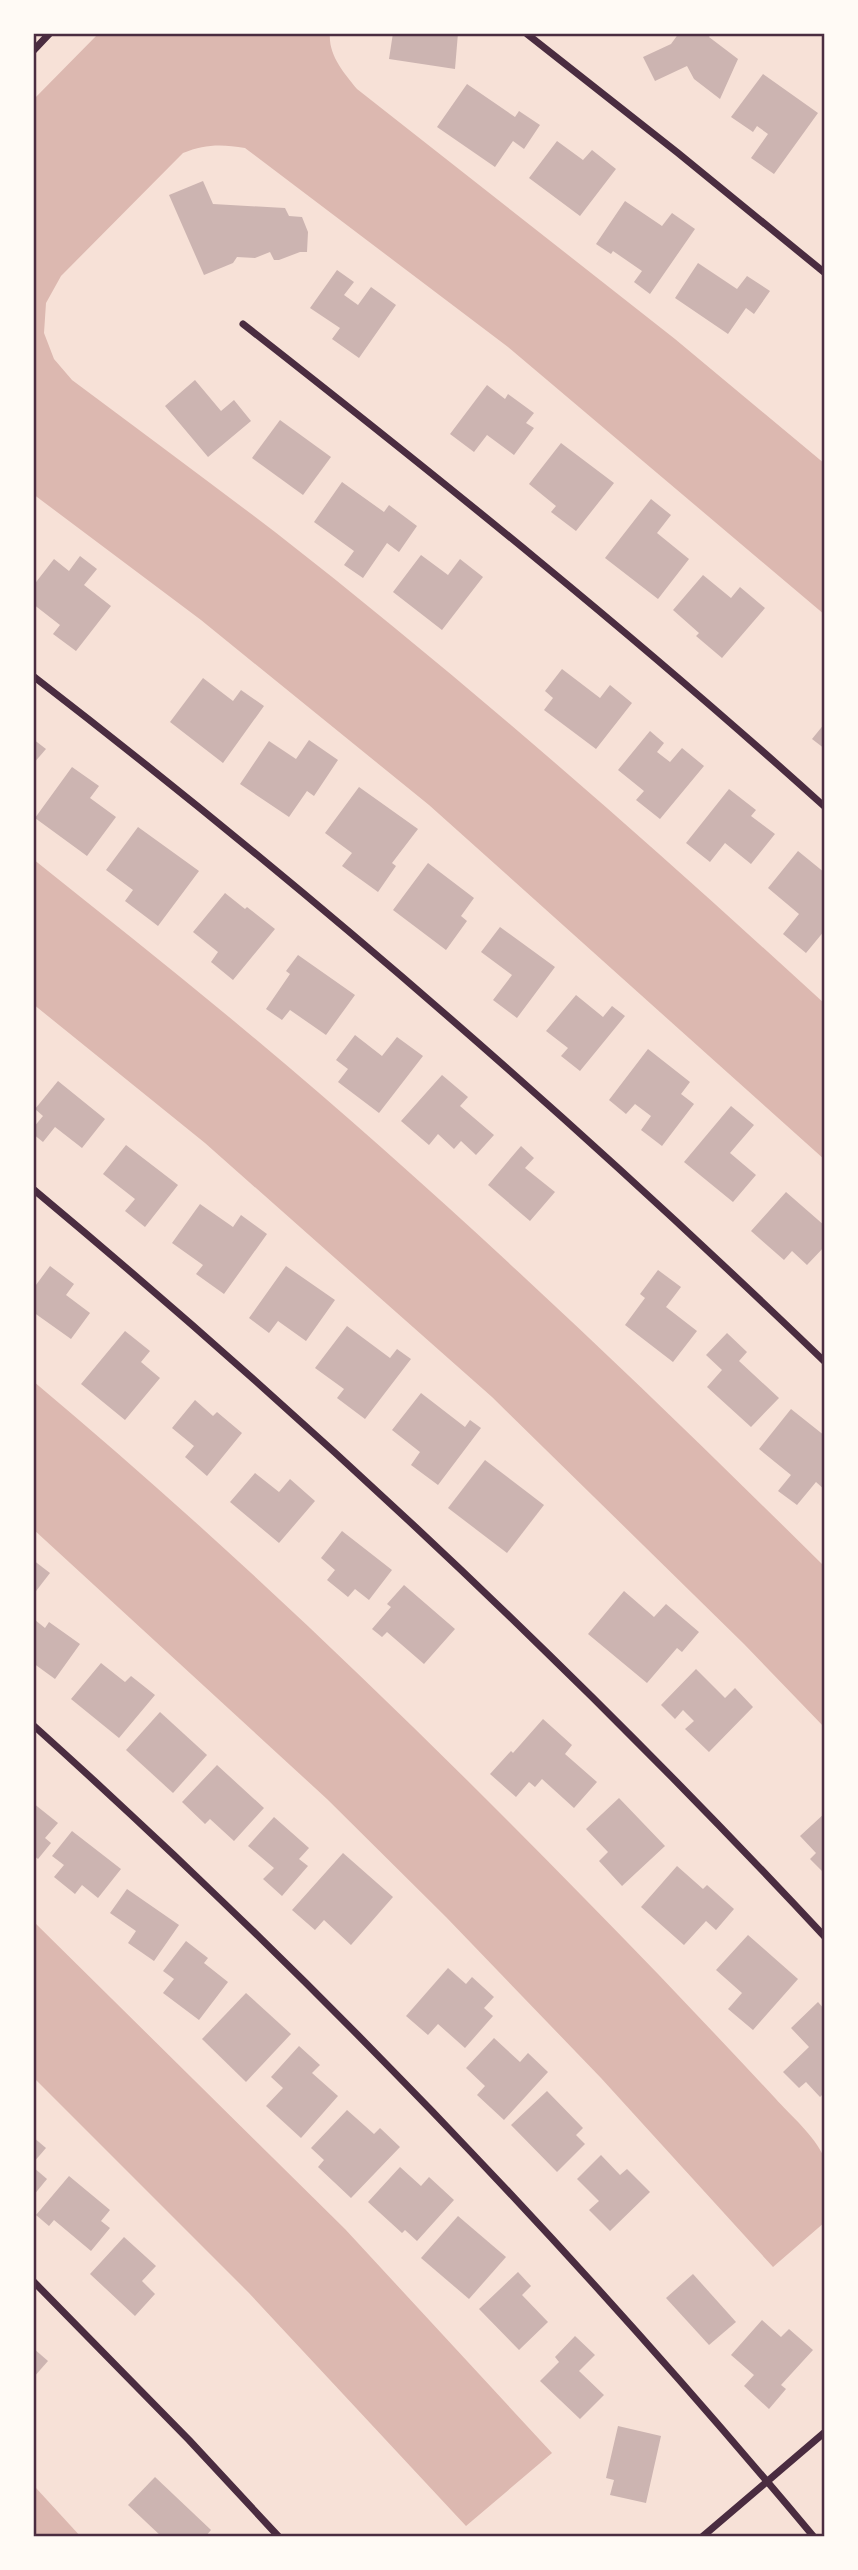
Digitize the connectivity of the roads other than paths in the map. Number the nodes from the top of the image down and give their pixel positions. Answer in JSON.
{"nodes":[{"id":1,"x":50,"y":33,"type":"edge"},
{"id":2,"x":527,"y":34,"type":"edge"},
{"id":3,"x":33,"y":51,"type":"edge"},
{"id":4,"x":825,"y":273,"type":"edge"},
{"id":5,"x":243,"y":324,"type":"dead end"},
{"id":6,"x":33,"y":676,"type":"edge"},
{"id":7,"x":825,"y":807,"type":"edge"},
{"id":8,"x":33,"y":1189,"type":"edge"},
{"id":9,"x":825,"y":1362,"type":"edge"},
{"id":10,"x":33,"y":1724,"type":"edge"},
{"id":11,"x":825,"y":1937,"type":"edge"},
{"id":12,"x":33,"y":2281,"type":"edge"},
{"id":13,"x":825,"y":2432,"type":"edge"},
{"id":14,"x":768,"y":2481,"type":"junction"},
{"id":15,"x":279,"y":2537,"type":"edge"},
{"id":16,"x":702,"y":2537,"type":"edge"},
{"id":17,"x":814,"y":2537,"type":"edge"}],
"edges":[{"from":1,"to":3,"type":"street"},
{"from":2,"to":4,"type":"street"},
{"from":5,"to":7,"type":"street"},
{"from":6,"to":9,"type":"street"},
{"from":8,"to":11,"type":"street"},
{"from":10,"to":14,"type":"street"},
{"from":12,"to":15,"type":"street"},
{"from":13,"to":14,"type":"street"},
{"from":14,"to":16,"type":"street"},
{"from":14,"to":17,"type":"street"}]}
